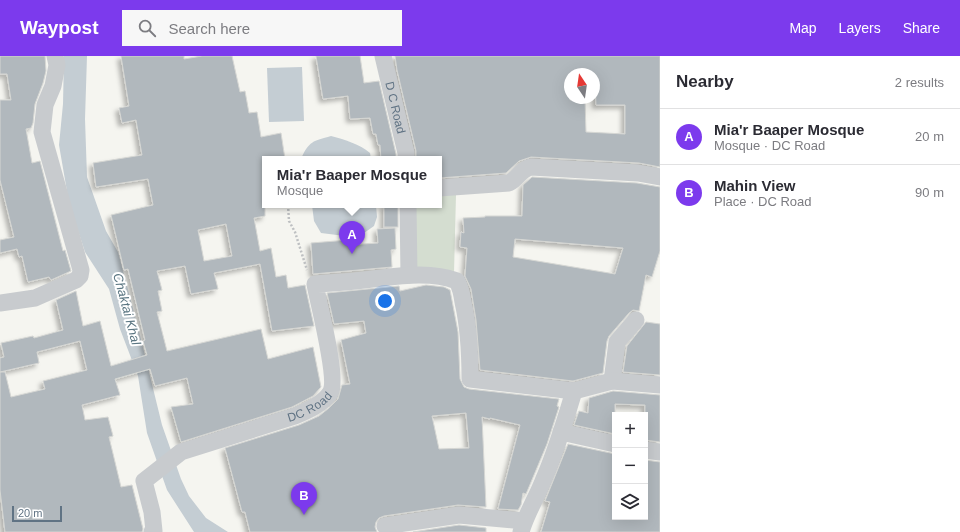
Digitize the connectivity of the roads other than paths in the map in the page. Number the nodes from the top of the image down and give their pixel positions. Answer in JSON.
{"nodes":[{"id":1,"x":55,"y":56,"type":"edge"},
{"id":2,"x":383,"y":56,"type":"edge"},
{"id":3,"x":405,"y":156,"type":"edge"},
{"id":4,"x":660,"y":177,"type":"edge"},
{"id":5,"x":442,"y":188,"type":"edge"},
{"id":6,"x":408,"y":208,"type":"edge"},
{"id":7,"x":410,"y":275,"type":"junction"},
{"id":8,"x":0,"y":303,"type":"edge"},
{"id":9,"x":636,"y":320,"type":"dead end"},
{"id":10,"x":612,"y":381,"type":"junction"},
{"id":11,"x":660,"y":385,"type":"edge"},
{"id":12,"x":574,"y":391,"type":"junction"},
{"id":13,"x":562,"y":432,"type":"junction"},
{"id":14,"x":612,"y":443,"type":"edge"},
{"id":15,"x":648,"y":450,"type":"edge"},
{"id":16,"x":660,"y":452,"type":"edge"},
{"id":17,"x":385,"y":526,"type":"dead end"},
{"id":18,"x":522,"y":526,"type":"edge"},
{"id":19,"x":152,"y":532,"type":"edge"}],
"edges":[{"from":1,"to":8,"type":"street"},
{"from":2,"to":3,"type":"street","name":"D C Road"},
{"from":4,"to":5,"type":"street"},
{"from":6,"to":7,"type":"street"},
{"from":7,"to":12,"type":"street"},
{"from":7,"to":19,"type":"street","name":"DC Road"},
{"from":9,"to":10,"type":"street"},
{"from":10,"to":11,"type":"street"},
{"from":10,"to":12,"type":"street"},
{"from":12,"to":13,"type":"street"},
{"from":13,"to":14,"type":"street"},
{"from":13,"to":18,"type":"street"},
{"from":15,"to":16,"type":"street"},
{"from":17,"to":18,"type":"street"}]}
